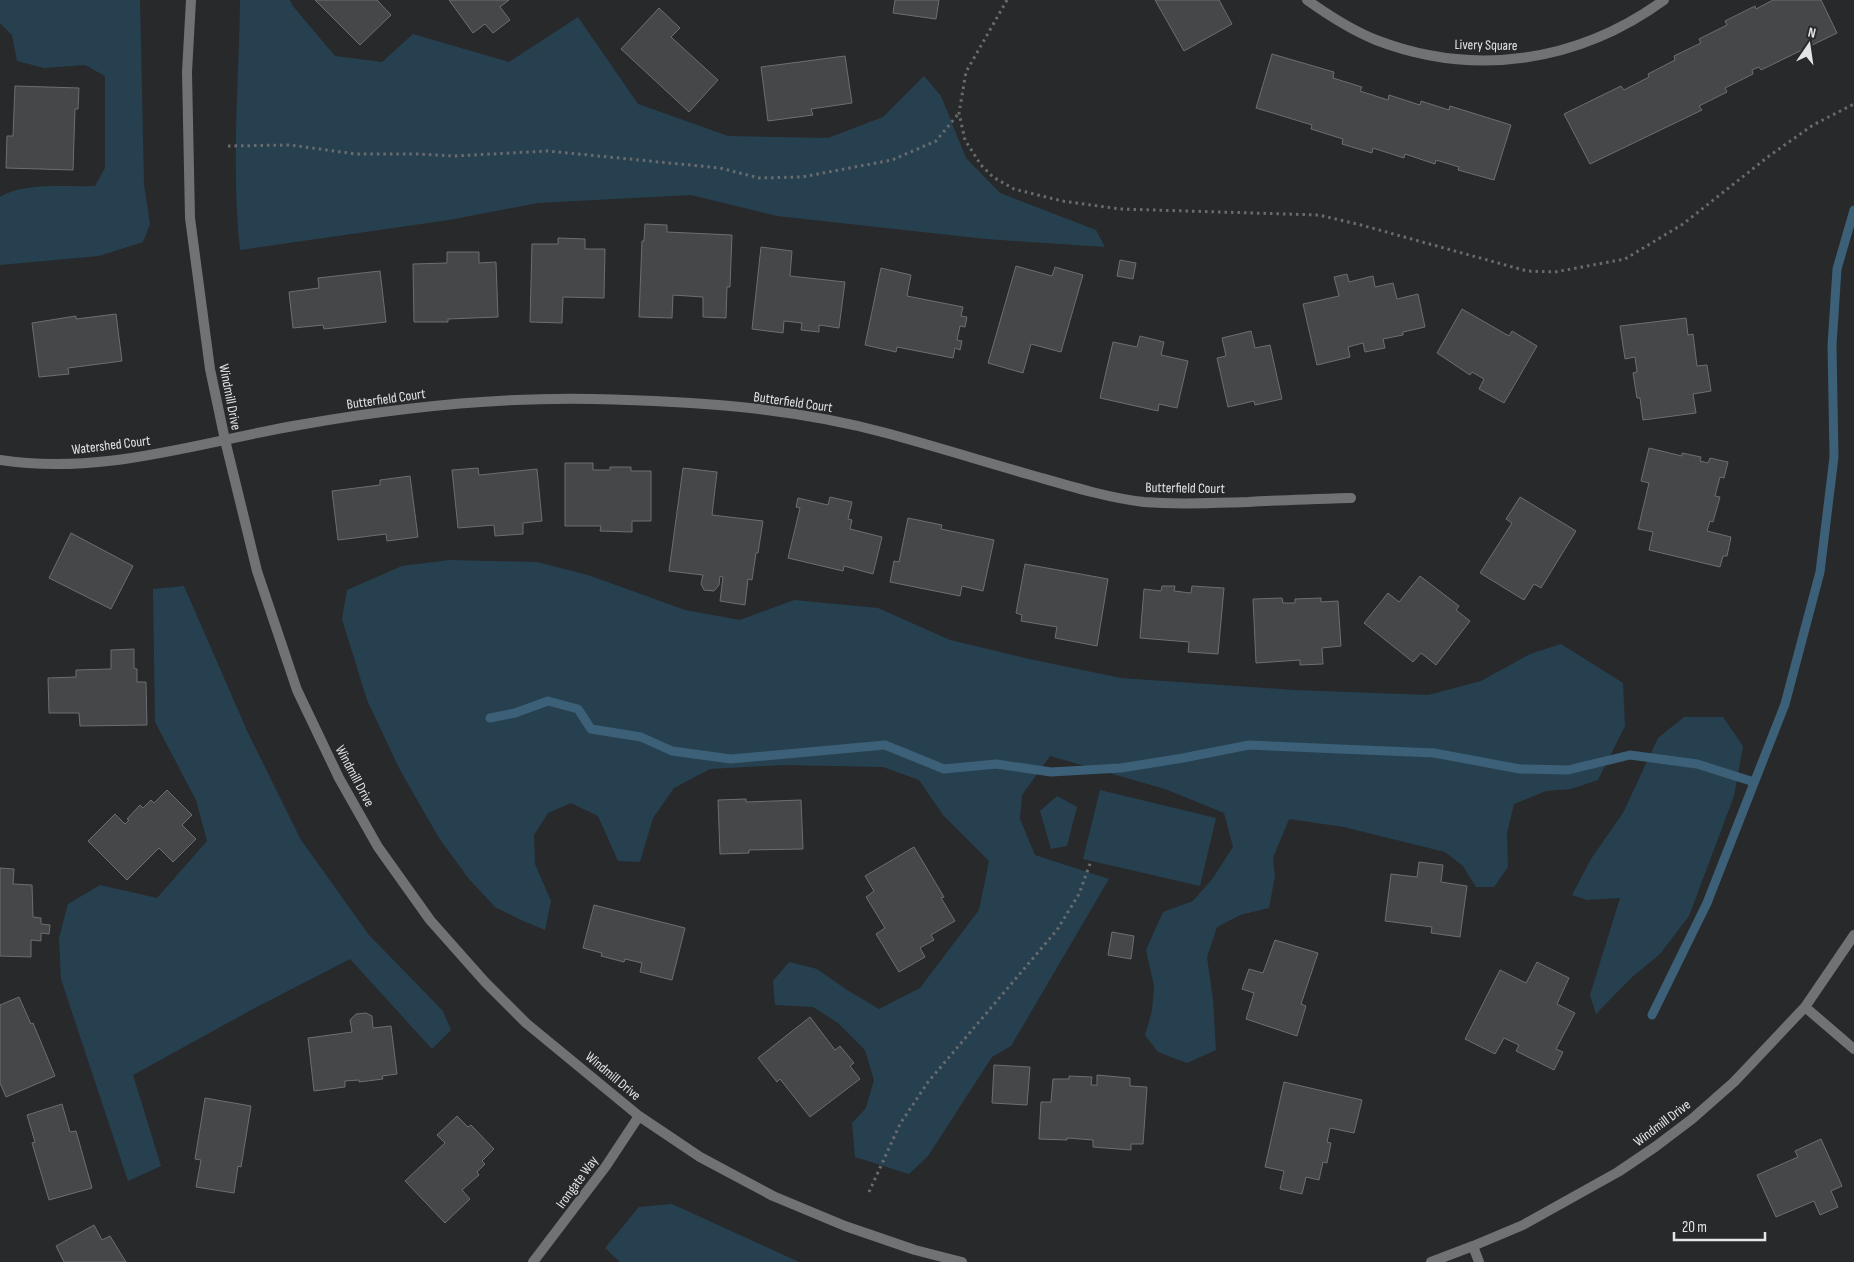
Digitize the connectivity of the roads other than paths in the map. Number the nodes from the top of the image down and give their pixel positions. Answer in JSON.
{"nodes":[{"id":1,"x":191,"y":0,"type":"edge"},
{"id":2,"x":1307,"y":0,"type":"edge"},
{"id":3,"x":1664,"y":0,"type":"edge"},
{"id":4,"x":225,"y":440,"type":"junction"},
{"id":5,"x":0,"y":460,"type":"edge"},
{"id":6,"x":1350,"y":498,"type":"dead end"},
{"id":7,"x":1854,"y":935,"type":"edge"},
{"id":8,"x":1805,"y":1007,"type":"junction"},
{"id":9,"x":1854,"y":1049,"type":"edge"},
{"id":10,"x":640,"y":1116,"type":"junction"},
{"id":11,"x":1474,"y":1246,"type":"junction"},
{"id":12,"x":533,"y":1262,"type":"edge"},
{"id":13,"x":962,"y":1262,"type":"edge"},
{"id":14,"x":1431,"y":1262,"type":"edge"},
{"id":15,"x":1479,"y":1262,"type":"edge"}],
"edges":[{"from":1,"to":4,"type":"street","name":"Windmill Drive"},
{"from":2,"to":3,"type":"street","name":"Livery Square"},
{"from":4,"to":5,"type":"street","name":"Watershed Court"},
{"from":4,"to":6,"type":"street","name":"Butterfield Court"},
{"from":4,"to":10,"type":"street","name":"Windmill Drive"},
{"from":7,"to":8,"type":"street","name":"Windmill Drive"},
{"from":8,"to":9,"type":"street"},
{"from":8,"to":11,"type":"street","name":"Windmill Drive"},
{"from":10,"to":12,"type":"street","name":"Irongate Way"},
{"from":10,"to":13,"type":"street","name":"Windmill Drive"},
{"from":11,"to":14,"type":"street","name":"Windmill Drive"},
{"from":11,"to":15,"type":"street"}]}
